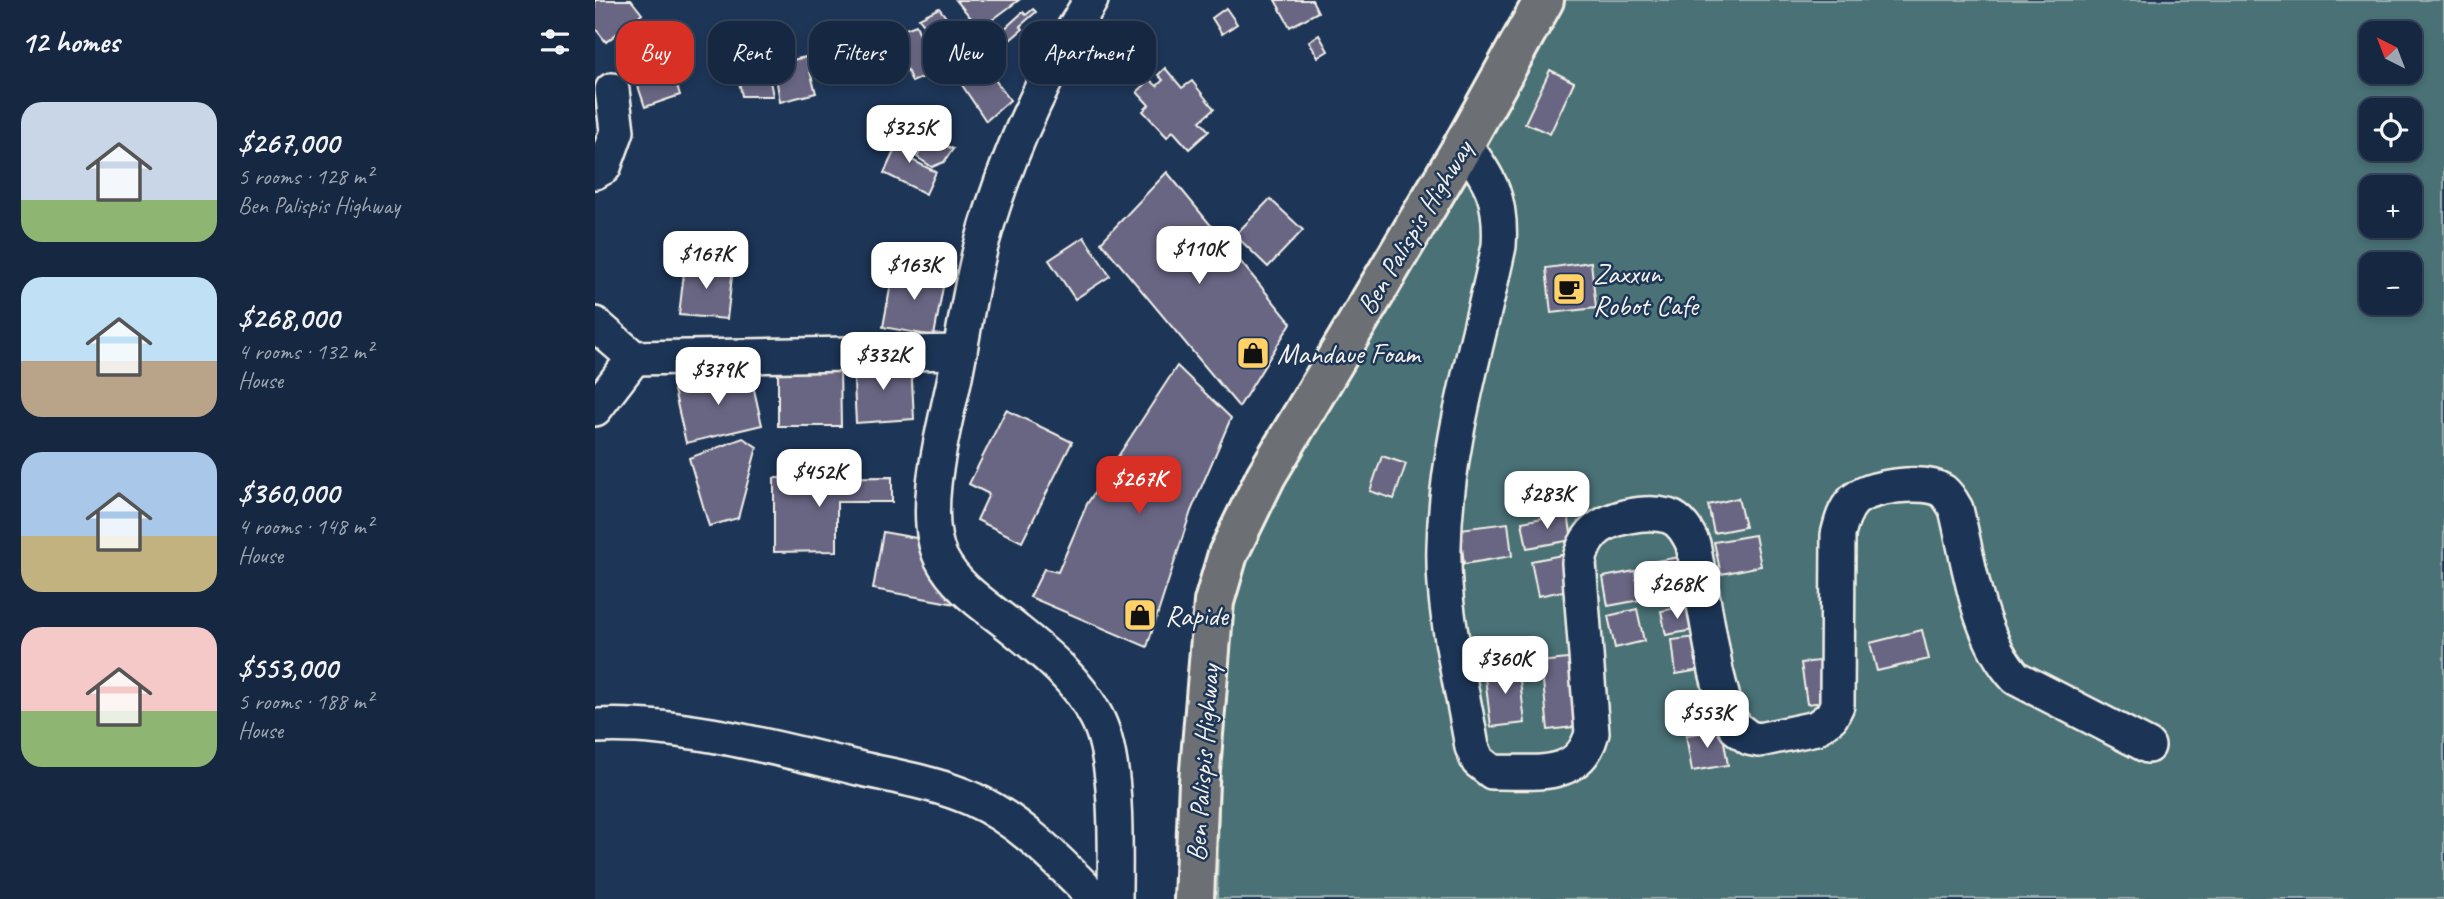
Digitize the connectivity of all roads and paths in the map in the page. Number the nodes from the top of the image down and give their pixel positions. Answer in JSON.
{"nodes":[{"id":1,"x":1091,"y":0,"type":"edge"},
{"id":2,"x":1544,"y":0,"type":"edge"},
{"id":3,"x":612,"y":90,"type":"dead end"},
{"id":4,"x":1464,"y":144,"type":"junction"},
{"id":5,"x":595,"y":172,"type":"edge"},
{"id":6,"x":595,"y":324,"type":"edge"},
{"id":7,"x":960,"y":352,"type":"junction"},
{"id":8,"x":634,"y":358,"type":"junction"},
{"id":9,"x":595,"y":409,"type":"edge"},
{"id":10,"x":595,"y":726,"type":"edge"},
{"id":11,"x":2148,"y":746,"type":"dead end"},
{"id":12,"x":1096,"y":899,"type":"edge"},
{"id":13,"x":1115,"y":899,"type":"edge"},
{"id":14,"x":1194,"y":899,"type":"edge"}],
"edges":[{"from":1,"to":7,"type":"street"},
{"from":2,"to":4,"type":"main road","name":"Ben Palispis Highway"},
{"from":3,"to":5,"type":"street"},
{"from":4,"to":11,"type":"street"},
{"from":4,"to":14,"type":"main road","name":"Ben Palispis Highway"},
{"from":6,"to":8,"type":"street"},
{"from":7,"to":8,"type":"street"},
{"from":7,"to":13,"type":"street"},
{"from":8,"to":9,"type":"street"},
{"from":10,"to":12,"type":"street"}]}
